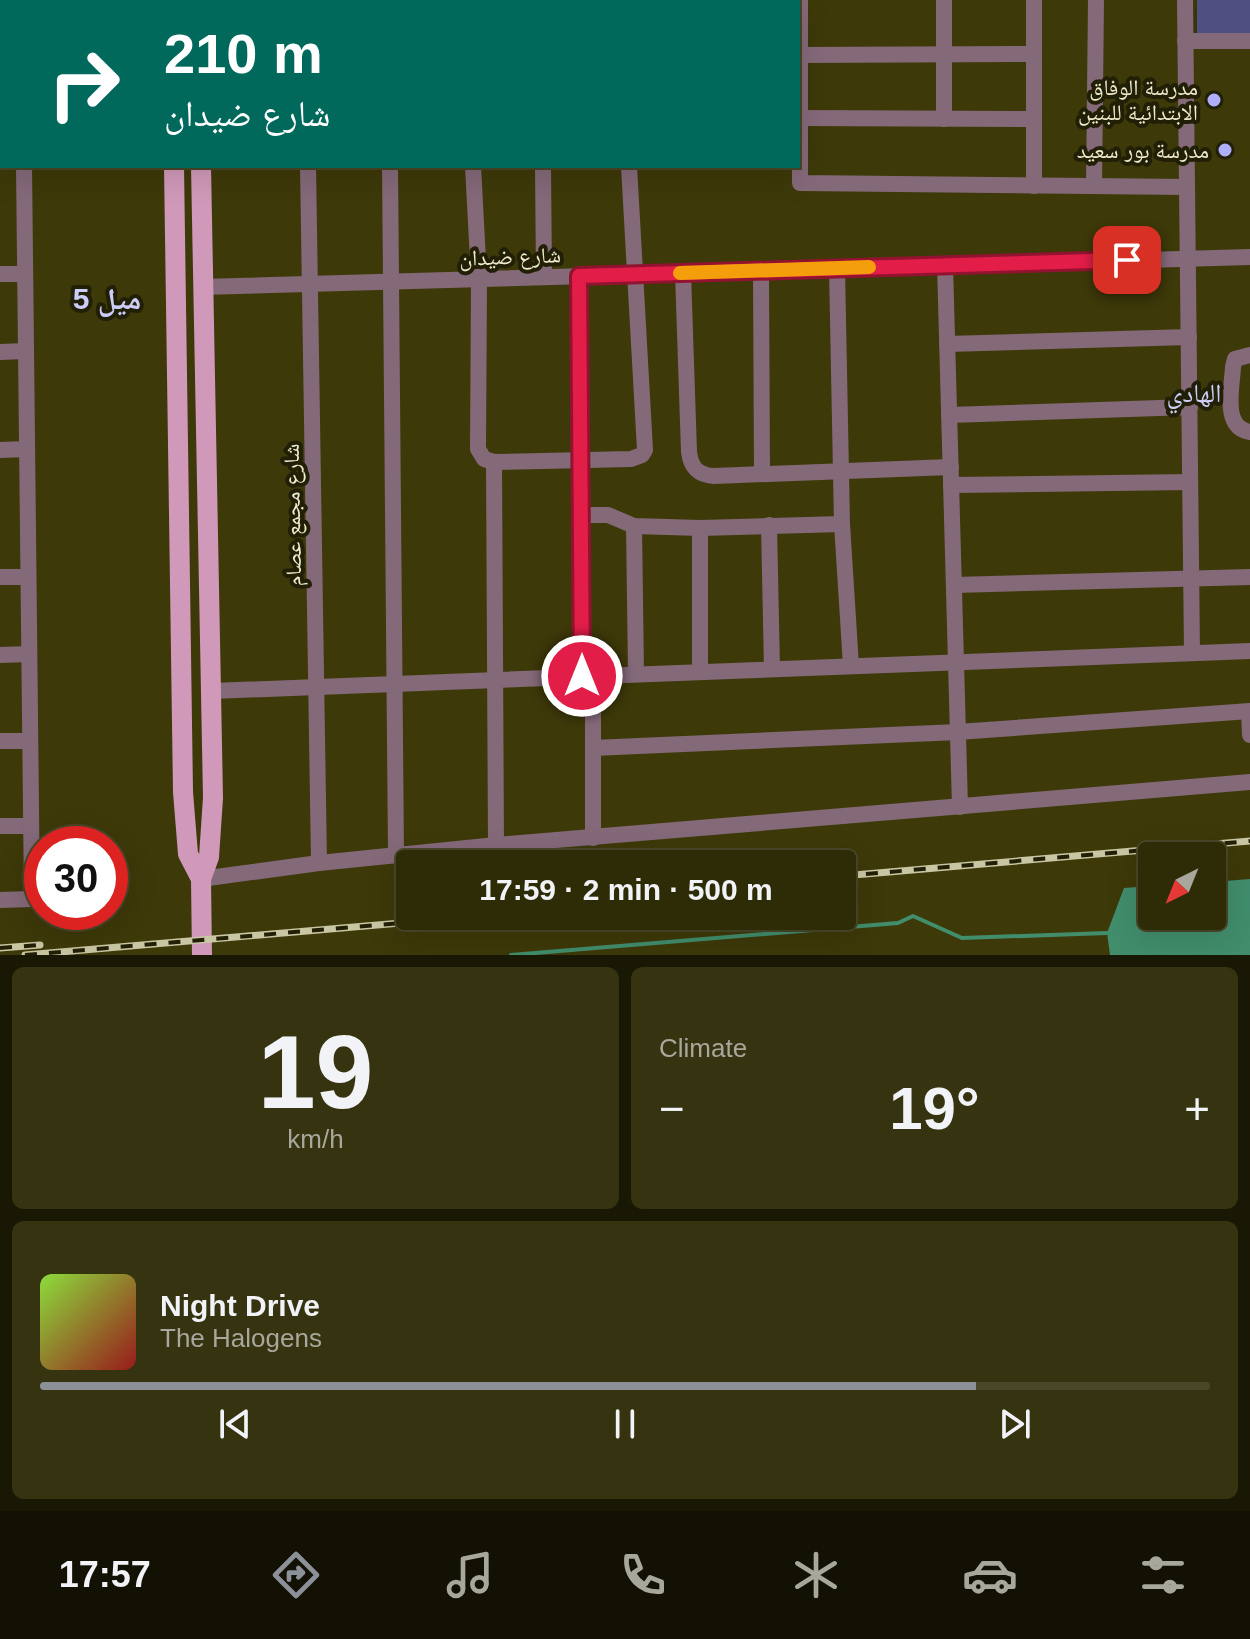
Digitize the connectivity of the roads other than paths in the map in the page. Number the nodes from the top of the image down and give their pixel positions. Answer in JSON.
{"nodes":[{"id":1,"x":944,"y":0,"type":"edge"},
{"id":2,"x":1034,"y":0,"type":"edge"},
{"id":3,"x":1096,"y":0,"type":"edge"},
{"id":4,"x":1185,"y":0,"type":"edge"},
{"id":5,"x":1185,"y":41,"type":"junction"},
{"id":6,"x":1250,"y":41,"type":"edge"},
{"id":7,"x":1034,"y":54,"type":"junction"},
{"id":8,"x":800,"y":55,"type":"edge"},
{"id":9,"x":944,"y":55,"type":"junction"},
{"id":10,"x":800,"y":118,"type":"edge"},
{"id":11,"x":944,"y":119,"type":"junction"},
{"id":12,"x":1034,"y":119,"type":"junction"},
{"id":13,"x":24,"y":168,"type":"edge"},
{"id":14,"x":174,"y":168,"type":"edge"},
{"id":15,"x":201,"y":168,"type":"edge"},
{"id":16,"x":308,"y":168,"type":"edge"},
{"id":17,"x":390,"y":168,"type":"edge"},
{"id":18,"x":473,"y":168,"type":"edge"},
{"id":19,"x":543,"y":168,"type":"edge"},
{"id":20,"x":629,"y":168,"type":"edge"},
{"id":21,"x":1034,"y":186,"type":"junction"},
{"id":22,"x":1094,"y":186,"type":"junction"},
{"id":23,"x":1187,"y":187,"type":"junction"},
{"id":24,"x":1250,"y":257,"type":"edge"},
{"id":25,"x":1188,"y":259,"type":"junction"},
{"id":26,"x":945,"y":265,"type":"junction"},
{"id":27,"x":837,"y":268,"type":"junction"},
{"id":28,"x":761,"y":271,"type":"junction"},
{"id":29,"x":683,"y":273,"type":"junction"},
{"id":30,"x":0,"y":274,"type":"edge"},
{"id":31,"x":25,"y":274,"type":"junction"},
{"id":32,"x":634,"y":274,"type":"junction"},
{"id":33,"x":579,"y":276,"type":"junction"},
{"id":34,"x":544,"y":277,"type":"junction"},
{"id":35,"x":479,"y":279,"type":"junction"},
{"id":36,"x":391,"y":281,"type":"junction"},
{"id":37,"x":309,"y":284,"type":"junction"},
{"id":38,"x":202,"y":287,"type":"junction"},
{"id":39,"x":1189,"y":337,"type":"junction"},
{"id":40,"x":947,"y":344,"type":"junction"},
{"id":41,"x":26,"y":351,"type":"junction"},
{"id":42,"x":0,"y":352,"type":"edge"},
{"id":43,"x":1250,"y":355,"type":"edge"},
{"id":44,"x":1190,"y":407,"type":"junction"},
{"id":45,"x":949,"y":415,"type":"junction"},
{"id":46,"x":1250,"y":432,"type":"edge"},
{"id":47,"x":27,"y":449,"type":"junction"},
{"id":48,"x":0,"y":450,"type":"edge"},
{"id":49,"x":582,"y":459,"type":"junction"},
{"id":50,"x":494,"y":462,"type":"junction"},
{"id":51,"x":951,"y":467,"type":"junction"},
{"id":52,"x":841,"y":471,"type":"junction"},
{"id":53,"x":762,"y":474,"type":"junction"},
{"id":54,"x":1190,"y":482,"type":"junction"},
{"id":55,"x":951,"y":485,"type":"junction"},
{"id":56,"x":581,"y":515,"type":"junction"},
{"id":57,"x":842,"y":524,"type":"junction"},
{"id":58,"x":769,"y":525,"type":"junction"},
{"id":59,"x":634,"y":526,"type":"junction"},
{"id":60,"x":700,"y":528,"type":"junction"},
{"id":61,"x":0,"y":577,"type":"edge"},
{"id":62,"x":28,"y":577,"type":"junction"},
{"id":63,"x":1250,"y":577,"type":"edge"},
{"id":64,"x":1192,"y":578,"type":"junction"},
{"id":65,"x":954,"y":585,"type":"junction"},
{"id":66,"x":1250,"y":651,"type":"edge"},
{"id":67,"x":1192,"y":653,"type":"junction"},
{"id":68,"x":29,"y":654,"type":"junction"},
{"id":69,"x":0,"y":655,"type":"edge"},
{"id":70,"x":956,"y":662,"type":"junction"},
{"id":71,"x":851,"y":666,"type":"junction"},
{"id":72,"x":772,"y":669,"type":"junction"},
{"id":73,"x":700,"y":672,"type":"junction"},
{"id":74,"x":636,"y":674,"type":"junction"},
{"id":75,"x":588,"y":676,"type":"junction"},
{"id":76,"x":494,"y":680,"type":"junction"},
{"id":77,"x":396,"y":684,"type":"junction"},
{"id":78,"x":317,"y":687,"type":"junction"},
{"id":79,"x":212,"y":691,"type":"junction"},
{"id":80,"x":1250,"y":711,"type":"edge"},
{"id":81,"x":958,"y":732,"type":"junction"},
{"id":82,"x":1250,"y":735,"type":"edge"},
{"id":83,"x":0,"y":741,"type":"edge"},
{"id":84,"x":30,"y":741,"type":"junction"},
{"id":85,"x":593,"y":748,"type":"junction"},
{"id":86,"x":1250,"y":782,"type":"edge"},
{"id":87,"x":960,"y":807,"type":"junction"},
{"id":88,"x":0,"y":826,"type":"edge"},
{"id":89,"x":24,"y":826,"type":"edge"},
{"id":90,"x":31,"y":826,"type":"edge"},
{"id":91,"x":593,"y":838,"type":"junction"},
{"id":92,"x":496,"y":845,"type":"junction"},
{"id":93,"x":396,"y":850,"type":"edge"},
{"id":94,"x":446,"y":850,"type":"edge"},
{"id":95,"x":396,"y":855,"type":"edge"},
{"id":96,"x":319,"y":863,"type":"junction"},
{"id":97,"x":201,"y":879,"type":"junction"},
{"id":98,"x":24,"y":899,"type":"edge"},
{"id":99,"x":0,"y":900,"type":"edge"},
{"id":100,"x":202,"y":955,"type":"edge"}],
"edges":[{"from":1,"to":9,"type":"street"},
{"from":2,"to":7,"type":"street"},
{"from":3,"to":22,"type":"street"},
{"from":4,"to":5,"type":"street"},
{"from":5,"to":6,"type":"street"},
{"from":5,"to":23,"type":"street"},
{"from":7,"to":9,"type":"street"},
{"from":7,"to":12,"type":"street"},
{"from":8,"to":9,"type":"street"},
{"from":9,"to":11,"type":"street"},
{"from":10,"to":11,"type":"street"},
{"from":10,"to":21,"type":"street"},
{"from":11,"to":12,"type":"street"},
{"from":12,"to":21,"type":"street"},
{"from":13,"to":31,"type":"street"},
{"from":14,"to":97,"type":"main road"},
{"from":15,"to":38,"type":"main road"},
{"from":16,"to":37,"type":"street","name":"شارع مجمع عصام"},
{"from":17,"to":36,"type":"street"},
{"from":18,"to":35,"type":"street"},
{"from":19,"to":34,"type":"street"},
{"from":20,"to":32,"type":"street"},
{"from":21,"to":22,"type":"street"},
{"from":22,"to":23,"type":"street"},
{"from":23,"to":25,"type":"street"},
{"from":24,"to":25,"type":"street","name":"شارع ضيدان"},
{"from":25,"to":26,"type":"street","name":"شارع ضيدان"},
{"from":25,"to":39,"type":"street"},
{"from":26,"to":27,"type":"street","name":"شارع ضيدان"},
{"from":26,"to":40,"type":"street"},
{"from":27,"to":28,"type":"street","name":"شارع ضيدان"},
{"from":27,"to":52,"type":"street"},
{"from":28,"to":29,"type":"street","name":"شارع ضيدان"},
{"from":28,"to":53,"type":"street"},
{"from":29,"to":32,"type":"street","name":"شارع ضيدان"},
{"from":29,"to":53,"type":"street"},
{"from":30,"to":31,"type":"street"},
{"from":31,"to":41,"type":"street"},
{"from":32,"to":33,"type":"street","name":"شارع ضيدان"},
{"from":32,"to":49,"type":"street"},
{"from":33,"to":34,"type":"street","name":"شارع ضيدان"},
{"from":33,"to":49,"type":"street"},
{"from":34,"to":35,"type":"street","name":"شارع ضيدان"},
{"from":35,"to":36,"type":"street","name":"شارع ضيدان"},
{"from":35,"to":50,"type":"street"},
{"from":36,"to":37,"type":"street","name":"شارع ضيدان"},
{"from":36,"to":77,"type":"street"},
{"from":37,"to":38,"type":"street","name":"شارع ضيدان"},
{"from":37,"to":78,"type":"street","name":"شارع مجمع عصام"},
{"from":38,"to":79,"type":"main road"},
{"from":39,"to":40,"type":"street"},
{"from":39,"to":44,"type":"street"},
{"from":40,"to":45,"type":"street"},
{"from":41,"to":42,"type":"street"},
{"from":41,"to":47,"type":"street"},
{"from":43,"to":46,"type":"street"},
{"from":44,"to":45,"type":"street"},
{"from":44,"to":54,"type":"street"},
{"from":45,"to":51,"type":"street"},
{"from":47,"to":48,"type":"street"},
{"from":47,"to":62,"type":"street"},
{"from":49,"to":50,"type":"street"},
{"from":49,"to":56,"type":"street"},
{"from":50,"to":76,"type":"street"},
{"from":51,"to":52,"type":"street"},
{"from":51,"to":55,"type":"street"},
{"from":52,"to":53,"type":"street"},
{"from":52,"to":57,"type":"street"},
{"from":54,"to":55,"type":"street"},
{"from":54,"to":64,"type":"street"},
{"from":55,"to":65,"type":"street"},
{"from":56,"to":59,"type":"street"},
{"from":56,"to":75,"type":"street"},
{"from":57,"to":58,"type":"street"},
{"from":57,"to":71,"type":"street"},
{"from":58,"to":60,"type":"street"},
{"from":58,"to":72,"type":"street"},
{"from":59,"to":60,"type":"street"},
{"from":59,"to":74,"type":"street"},
{"from":60,"to":73,"type":"street"},
{"from":61,"to":62,"type":"street"},
{"from":62,"to":68,"type":"street"},
{"from":63,"to":64,"type":"street"},
{"from":64,"to":65,"type":"street"},
{"from":64,"to":67,"type":"street"},
{"from":65,"to":70,"type":"street"},
{"from":66,"to":67,"type":"street"},
{"from":67,"to":70,"type":"street"},
{"from":68,"to":69,"type":"street"},
{"from":68,"to":84,"type":"street"},
{"from":70,"to":71,"type":"street"},
{"from":70,"to":81,"type":"street"},
{"from":71,"to":72,"type":"street"},
{"from":72,"to":73,"type":"street"},
{"from":73,"to":74,"type":"street"},
{"from":74,"to":75,"type":"street"},
{"from":75,"to":76,"type":"street"},
{"from":75,"to":85,"type":"street"},
{"from":76,"to":77,"type":"street"},
{"from":76,"to":92,"type":"street"},
{"from":77,"to":78,"type":"street"},
{"from":77,"to":93,"type":"street"},
{"from":78,"to":79,"type":"street"},
{"from":78,"to":96,"type":"street","name":"شارع مجمع عصام"},
{"from":79,"to":97,"type":"main road"},
{"from":80,"to":81,"type":"street"},
{"from":80,"to":82,"type":"street"},
{"from":81,"to":85,"type":"street"},
{"from":81,"to":87,"type":"street"},
{"from":83,"to":84,"type":"street"},
{"from":84,"to":90,"type":"street"},
{"from":85,"to":91,"type":"street"},
{"from":86,"to":87,"type":"street"},
{"from":87,"to":91,"type":"street"},
{"from":88,"to":89,"type":"street"},
{"from":91,"to":92,"type":"street"},
{"from":92,"to":94,"type":"street"},
{"from":95,"to":96,"type":"street"},
{"from":96,"to":97,"type":"street"},
{"from":97,"to":100,"type":"main road"},
{"from":98,"to":99,"type":"street"}]}
